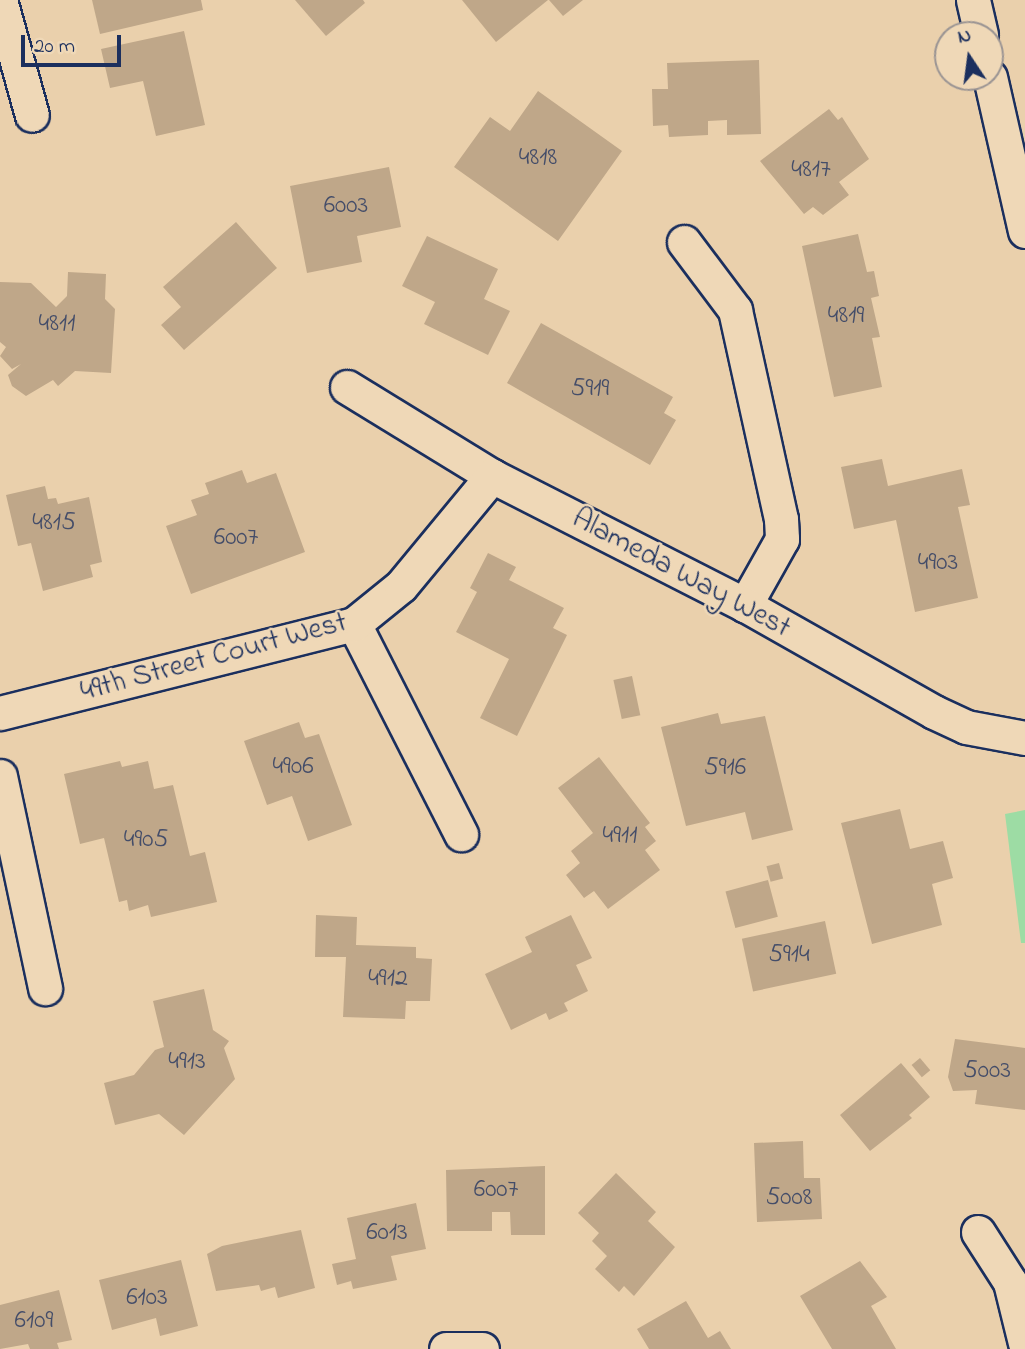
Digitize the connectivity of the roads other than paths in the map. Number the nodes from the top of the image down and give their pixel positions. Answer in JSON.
{"nodes":[{"id":1,"x":1,"y":0,"type":"edge"},
{"id":2,"x":973,"y":0,"type":"edge"},
{"id":3,"x":978,"y":21,"type":"edge"},
{"id":4,"x":993,"y":91,"type":"edge"},
{"id":5,"x":32,"y":115,"type":"dead end"},
{"id":6,"x":1025,"y":231,"type":"edge"},
{"id":7,"x":684,"y":242,"type":"dead end"},
{"id":8,"x":347,"y":387,"type":"dead end"},
{"id":9,"x":492,"y":476,"type":"junction"},
{"id":10,"x":746,"y":605,"type":"junction"},
{"id":11,"x":354,"y":624,"type":"junction"},
{"id":12,"x":0,"y":713,"type":"edge"},
{"id":13,"x":1025,"y":738,"type":"edge"},
{"id":14,"x":0,"y":775,"type":"edge"},
{"id":15,"x":461,"y":834,"type":"dead end"},
{"id":16,"x":45,"y":988,"type":"dead end"},
{"id":17,"x":978,"y":1232,"type":"dead end"},
{"id":18,"x":1025,"y":1343,"type":"edge"},
{"id":19,"x":446,"y":1349,"type":"edge"},
{"id":20,"x":482,"y":1349,"type":"edge"}],
"edges":[{"from":1,"to":5,"type":"street"},
{"from":2,"to":3,"type":"street"},
{"from":4,"to":6,"type":"street"},
{"from":7,"to":10,"type":"street"},
{"from":8,"to":9,"type":"street","name":"Alameda Way West"},
{"from":9,"to":10,"type":"street","name":"Alameda Way West"},
{"from":9,"to":11,"type":"street","name":"49th Street Court West"},
{"from":10,"to":13,"type":"street","name":"Alameda Way West"},
{"from":11,"to":12,"type":"street","name":"49th Street Court West"},
{"from":11,"to":15,"type":"street"},
{"from":14,"to":16,"type":"street"},
{"from":17,"to":18,"type":"street"},
{"from":19,"to":20,"type":"street"}]}
